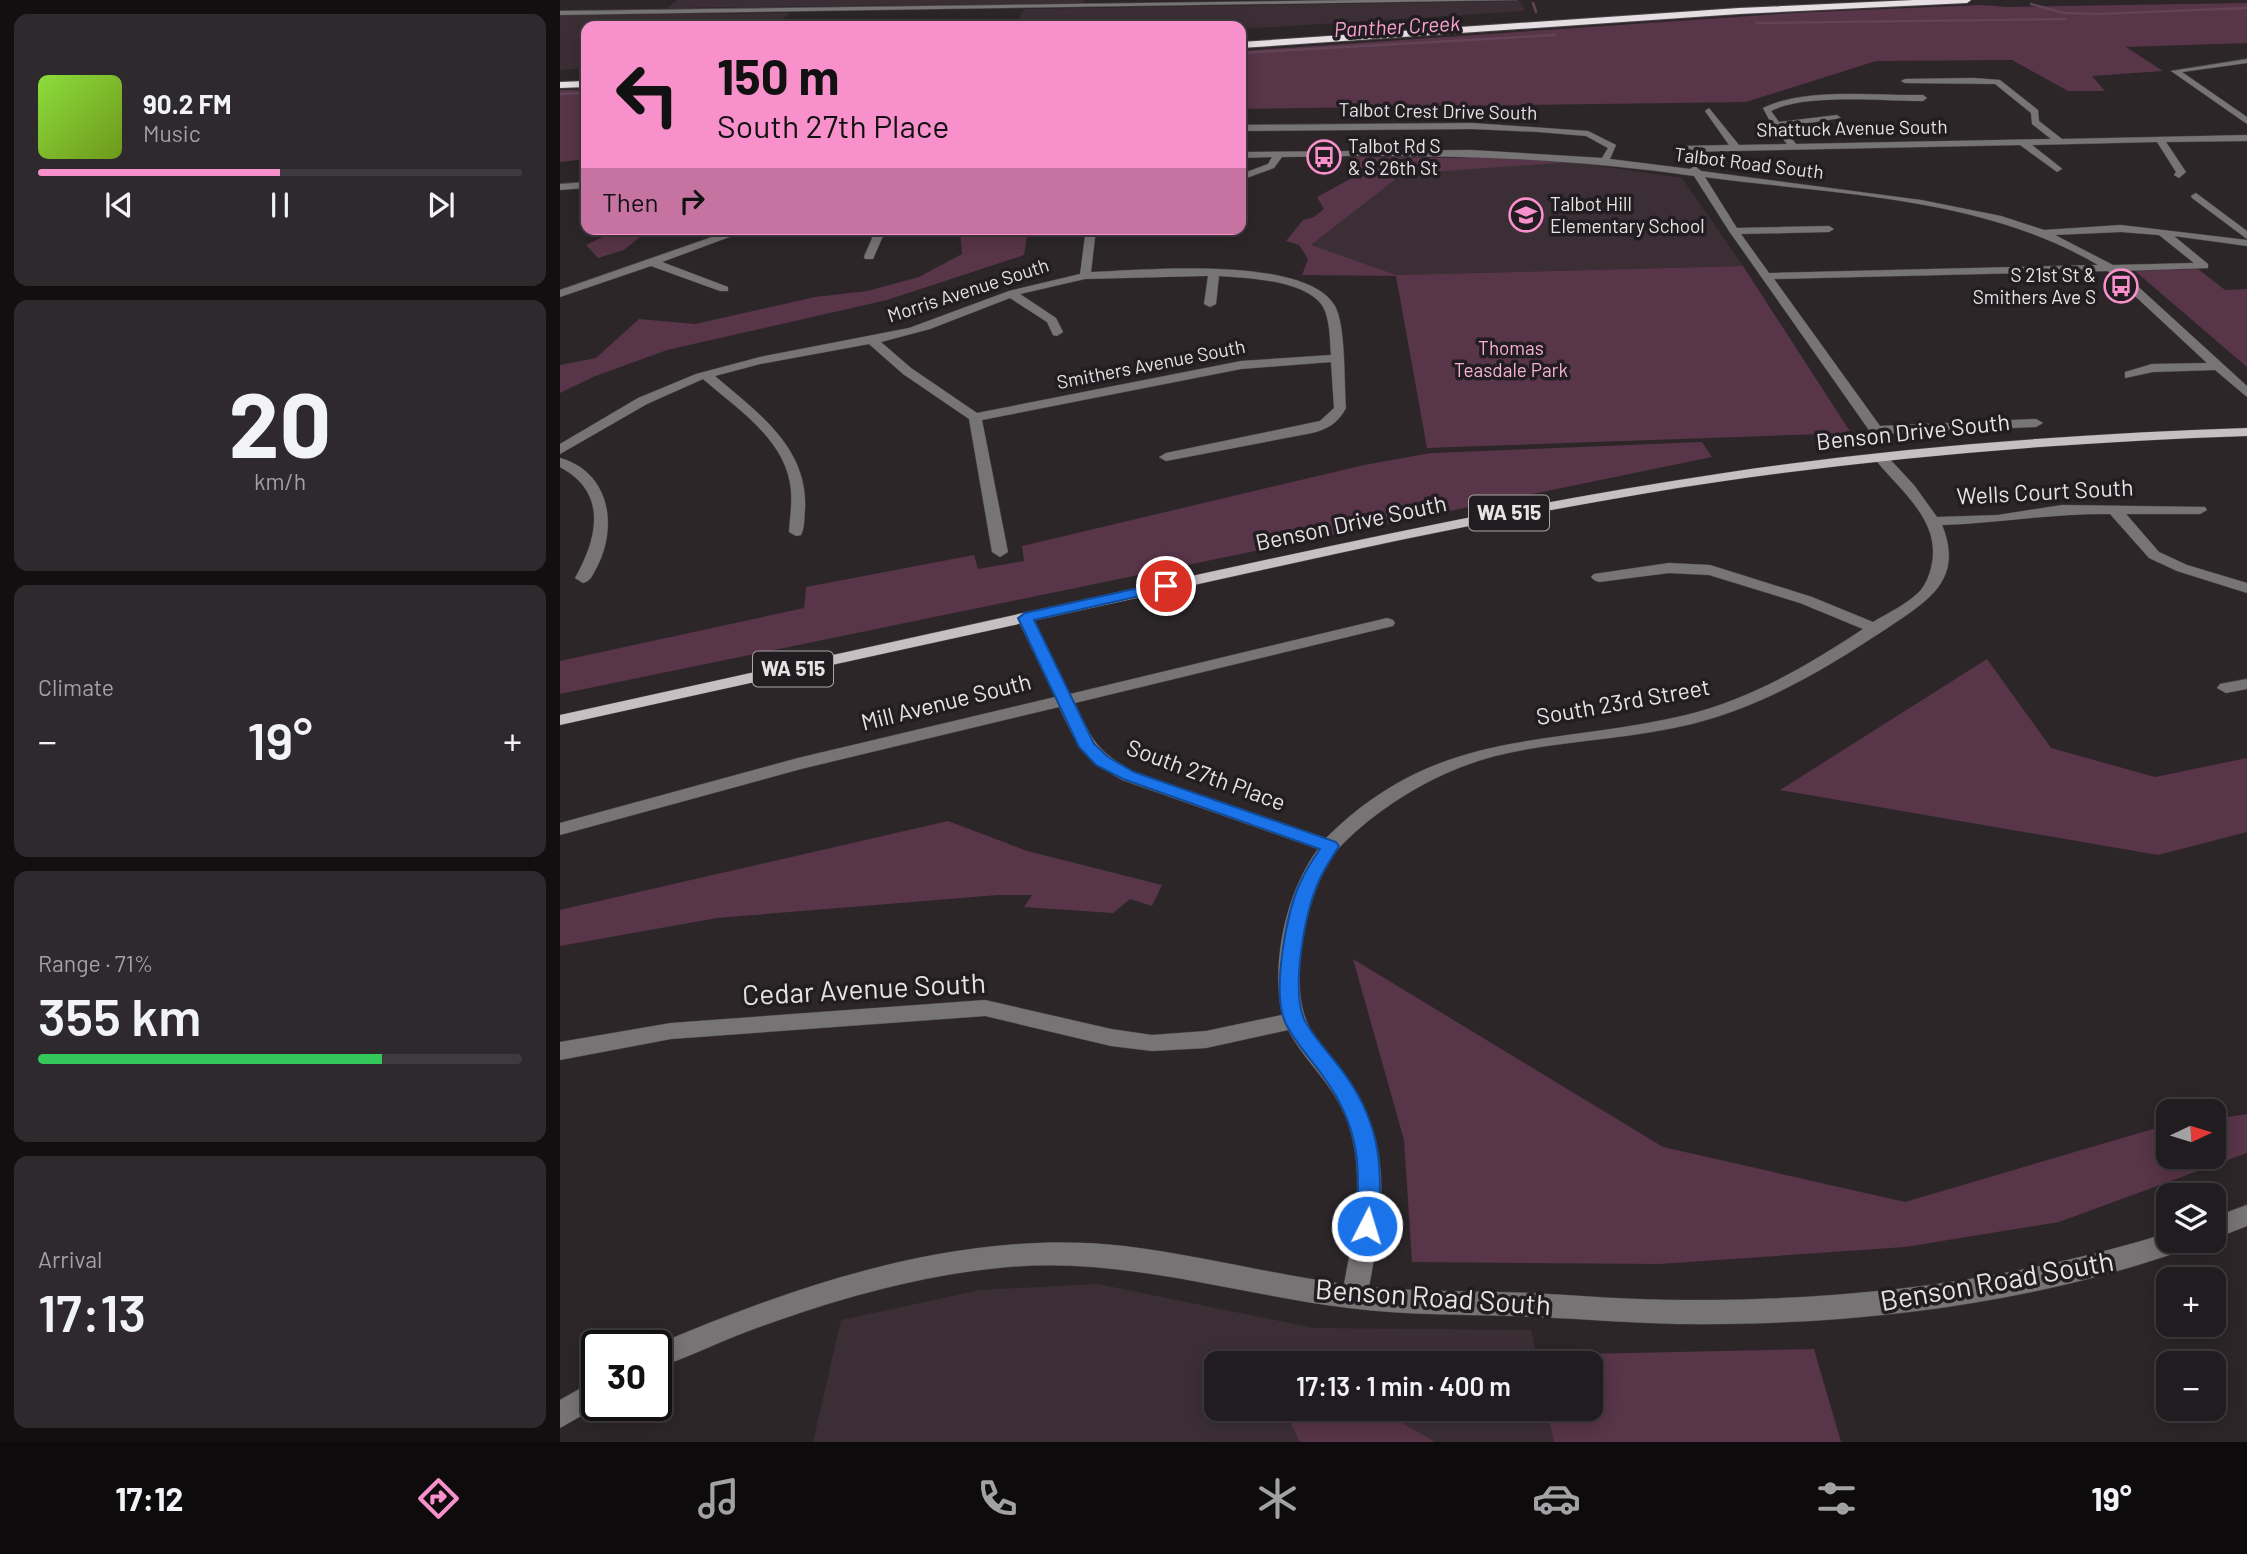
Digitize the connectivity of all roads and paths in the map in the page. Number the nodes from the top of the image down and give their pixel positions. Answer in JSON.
{"nodes":[{"id":1,"x":1514,"y":0,"type":"edge"},
{"id":2,"x":1805,"y":0,"type":"edge"},
{"id":3,"x":1892,"y":0,"type":"edge"},
{"id":4,"x":1967,"y":0,"type":"edge"},
{"id":5,"x":1099,"y":3,"type":"edge"},
{"id":6,"x":1739,"y":11,"type":"junction"},
{"id":7,"x":560,"y":13,"type":"edge"},
{"id":8,"x":1246,"y":38,"type":"edge"},
{"id":9,"x":1246,"y":45,"type":"edge"},
{"id":10,"x":2247,"y":61,"type":"edge"},
{"id":11,"x":581,"y":78,"type":"edge"},
{"id":12,"x":560,"y":79,"type":"edge"},
{"id":13,"x":581,"y":85,"type":"edge"},
{"id":14,"x":560,"y":86,"type":"edge"},
{"id":15,"x":1709,"y":111,"type":"dead end"},
{"id":16,"x":1837,"y":118,"type":"dead end"},
{"id":17,"x":2247,"y":121,"type":"edge"},
{"id":18,"x":1776,"y":125,"type":"junction"},
{"id":19,"x":1246,"y":128,"type":"edge"},
{"id":20,"x":2247,"y":138,"type":"edge"},
{"id":21,"x":2159,"y":139,"type":"junction"},
{"id":22,"x":2059,"y":141,"type":"junction"},
{"id":23,"x":2022,"y":142,"type":"junction"},
{"id":24,"x":1794,"y":147,"type":"junction"},
{"id":25,"x":1736,"y":148,"type":"junction"},
{"id":26,"x":1279,"y":154,"type":"junction"},
{"id":27,"x":1246,"y":155,"type":"edge"},
{"id":28,"x":1604,"y":162,"type":"junction"},
{"id":29,"x":2057,"y":169,"type":"dead end"},
{"id":30,"x":1246,"y":175,"type":"edge"},
{"id":31,"x":1699,"y":175,"type":"junction"},
{"id":32,"x":2179,"y":175,"type":"dead end"},
{"id":33,"x":1738,"y":180,"type":"junction"},
{"id":34,"x":581,"y":185,"type":"edge"},
{"id":35,"x":560,"y":187,"type":"edge"},
{"id":36,"x":1709,"y":190,"type":"junction"},
{"id":37,"x":2196,"y":196,"type":"dead end"},
{"id":38,"x":1829,"y":229,"type":"dead end"},
{"id":39,"x":1734,"y":230,"type":"junction"},
{"id":40,"x":2162,"y":232,"type":"junction"},
{"id":41,"x":2045,"y":233,"type":"junction"},
{"id":42,"x":730,"y":235,"type":"edge"},
{"id":43,"x":878,"y":235,"type":"edge"},
{"id":44,"x":1090,"y":235,"type":"edge"},
{"id":45,"x":2247,"y":236,"type":"edge"},
{"id":46,"x":2247,"y":243,"type":"edge"},
{"id":47,"x":869,"y":257,"type":"dead end"},
{"id":48,"x":651,"y":262,"type":"junction"},
{"id":49,"x":2110,"y":268,"type":"junction"},
{"id":50,"x":1214,"y":274,"type":"junction"},
{"id":51,"x":1085,"y":276,"type":"junction"},
{"id":52,"x":1767,"y":276,"type":"junction"},
{"id":53,"x":724,"y":289,"type":"dead end"},
{"id":54,"x":560,"y":294,"type":"edge"},
{"id":55,"x":1012,"y":294,"type":"junction"},
{"id":56,"x":1210,"y":304,"type":"dead end"},
{"id":57,"x":1057,"y":331,"type":"dead end"},
{"id":58,"x":871,"y":340,"type":"junction"},
{"id":59,"x":1335,"y":358,"type":"junction"},
{"id":60,"x":2219,"y":366,"type":"junction"},
{"id":61,"x":2129,"y":374,"type":"dead end"},
{"id":62,"x":706,"y":375,"type":"junction"},
{"id":63,"x":2247,"y":393,"type":"edge"},
{"id":64,"x":975,"y":417,"type":"junction"},
{"id":65,"x":2036,"y":423,"type":"dead end"},
{"id":66,"x":2247,"y":432,"type":"edge"},
{"id":67,"x":560,"y":450,"type":"edge"},
{"id":68,"x":1166,"y":457,"type":"dead end"},
{"id":69,"x":1881,"y":458,"type":"junction"},
{"id":70,"x":560,"y":462,"type":"edge"},
{"id":71,"x":2114,"y":509,"type":"junction"},
{"id":72,"x":2200,"y":510,"type":"dead end"},
{"id":73,"x":1935,"y":521,"type":"junction"},
{"id":74,"x":796,"y":532,"type":"dead end"},
{"id":75,"x":1000,"y":552,"type":"dead end"},
{"id":76,"x":583,"y":578,"type":"dead end"},
{"id":77,"x":1599,"y":578,"type":"dead end"},
{"id":78,"x":2247,"y":588,"type":"edge"},
{"id":79,"x":1025,"y":618,"type":"junction"},
{"id":80,"x":1387,"y":623,"type":"dead end"},
{"id":81,"x":1873,"y":628,"type":"junction"},
{"id":82,"x":2247,"y":684,"type":"edge"},
{"id":83,"x":2226,"y":688,"type":"dead end"},
{"id":84,"x":1065,"y":698,"type":"junction"},
{"id":85,"x":560,"y":720,"type":"edge"},
{"id":86,"x":560,"y":829,"type":"edge"},
{"id":87,"x":1330,"y":846,"type":"junction"},
{"id":88,"x":1294,"y":1020,"type":"junction"},
{"id":89,"x":560,"y":1051,"type":"edge"},
{"id":90,"x":2247,"y":1215,"type":"edge"},
{"id":91,"x":2226,"y":1223,"type":"edge"},
{"id":92,"x":2156,"y":1248,"type":"edge"},
{"id":93,"x":1354,"y":1297,"type":"junction"},
{"id":94,"x":672,"y":1350,"type":"edge"},
{"id":95,"x":581,"y":1402,"type":"edge"},
{"id":96,"x":560,"y":1415,"type":"edge"}],
"edges":[{"from":1,"to":5,"type":"street"},
{"from":2,"to":8,"type":"highway"},
{"from":3,"to":6,"type":"highway"},
{"from":4,"to":6,"type":"highway"},
{"from":5,"to":7,"type":"street"},
{"from":6,"to":9,"type":"highway"},
{"from":10,"to":17,"type":"street"},
{"from":11,"to":12,"type":"highway"},
{"from":13,"to":14,"type":"highway"},
{"from":15,"to":25,"type":"street"},
{"from":16,"to":18,"type":"street"},
{"from":18,"to":22,"type":"street"},
{"from":18,"to":24,"type":"street"},
{"from":19,"to":28,"type":"street","name":"Talbot Crest Drive South"},
{"from":20,"to":21,"type":"street","name":"Shattuck Avenue South"},
{"from":21,"to":22,"type":"street","name":"Shattuck Avenue South"},
{"from":21,"to":32,"type":"street"},
{"from":22,"to":23,"type":"street","name":"Shattuck Avenue South"},
{"from":23,"to":24,"type":"street","name":"Shattuck Avenue South"},
{"from":23,"to":29,"type":"street"},
{"from":24,"to":25,"type":"street","name":"Shattuck Avenue South"},
{"from":25,"to":31,"type":"street","name":"Shattuck Avenue South"},
{"from":26,"to":27,"type":"street","name":"Talbot Road South"},
{"from":26,"to":28,"type":"street","name":"Talbot Road South"},
{"from":26,"to":30,"type":"street"},
{"from":28,"to":31,"type":"street","name":"Talbot Road South"},
{"from":31,"to":33,"type":"street","name":"Talbot Road South"},
{"from":31,"to":36,"type":"street"},
{"from":33,"to":36,"type":"street"},
{"from":33,"to":41,"type":"street","name":"Talbot Road South"},
{"from":34,"to":35,"type":"street"},
{"from":36,"to":39,"type":"street"},
{"from":37,"to":45,"type":"street"},
{"from":38,"to":39,"type":"street"},
{"from":39,"to":52,"type":"street"},
{"from":40,"to":41,"type":"street","name":"Talbot Road South"},
{"from":40,"to":46,"type":"street","name":"Talbot Road South"},
{"from":40,"to":49,"type":"street"},
{"from":41,"to":49,"type":"street"},
{"from":42,"to":48,"type":"street"},
{"from":43,"to":47,"type":"street"},
{"from":44,"to":51,"type":"street"},
{"from":48,"to":53,"type":"street"},
{"from":48,"to":54,"type":"street"},
{"from":49,"to":52,"type":"street"},
{"from":49,"to":60,"type":"street"},
{"from":50,"to":51,"type":"street","name":"Morris Avenue South"},
{"from":50,"to":56,"type":"street"},
{"from":50,"to":59,"type":"street","name":"Morris Avenue South"},
{"from":51,"to":55,"type":"street","name":"Morris Avenue South"},
{"from":52,"to":65,"type":"street"},
{"from":55,"to":57,"type":"street"},
{"from":55,"to":58,"type":"street","name":"Morris Avenue South"},
{"from":58,"to":62,"type":"street","name":"Morris Avenue South"},
{"from":58,"to":64,"type":"street"},
{"from":59,"to":64,"type":"street","name":"Smithers Avenue South"},
{"from":59,"to":68,"type":"street"},
{"from":60,"to":61,"type":"street"},
{"from":60,"to":63,"type":"street"},
{"from":62,"to":67,"type":"street","name":"Morris Avenue South"},
{"from":62,"to":74,"type":"street"},
{"from":64,"to":75,"type":"street"},
{"from":66,"to":69,"type":"main road","name":"Benson Drive South","number":"WA 515"},
{"from":69,"to":73,"type":"street"},
{"from":69,"to":79,"type":"main road","name":"Benson Drive South","number":"WA 515"},
{"from":70,"to":76,"type":"street"},
{"from":71,"to":72,"type":"street","name":"Wells Court South"},
{"from":71,"to":73,"type":"street","name":"Wells Court South"},
{"from":71,"to":78,"type":"street"},
{"from":73,"to":81,"type":"street","name":"South 23rd Street"},
{"from":77,"to":81,"type":"street"},
{"from":79,"to":84,"type":"street","name":"South 27th Place"},
{"from":79,"to":85,"type":"main road","name":"Benson Drive South","number":"WA 515"},
{"from":80,"to":84,"type":"street","name":"Mill Avenue South"},
{"from":81,"to":87,"type":"street","name":"South 23rd Street"},
{"from":82,"to":83,"type":"street"},
{"from":84,"to":86,"type":"street","name":"Mill Avenue South"},
{"from":84,"to":87,"type":"street","name":"South 27th Place"},
{"from":87,"to":88,"type":"street","name":"South 23rd Street"},
{"from":88,"to":89,"type":"street","name":"Cedar Avenue South"},
{"from":88,"to":93,"type":"street"},
{"from":90,"to":91,"type":"street"},
{"from":92,"to":93,"type":"street","name":"Benson Road South"},
{"from":93,"to":94,"type":"street","name":"Benson Road South"},
{"from":95,"to":96,"type":"street"}]}
